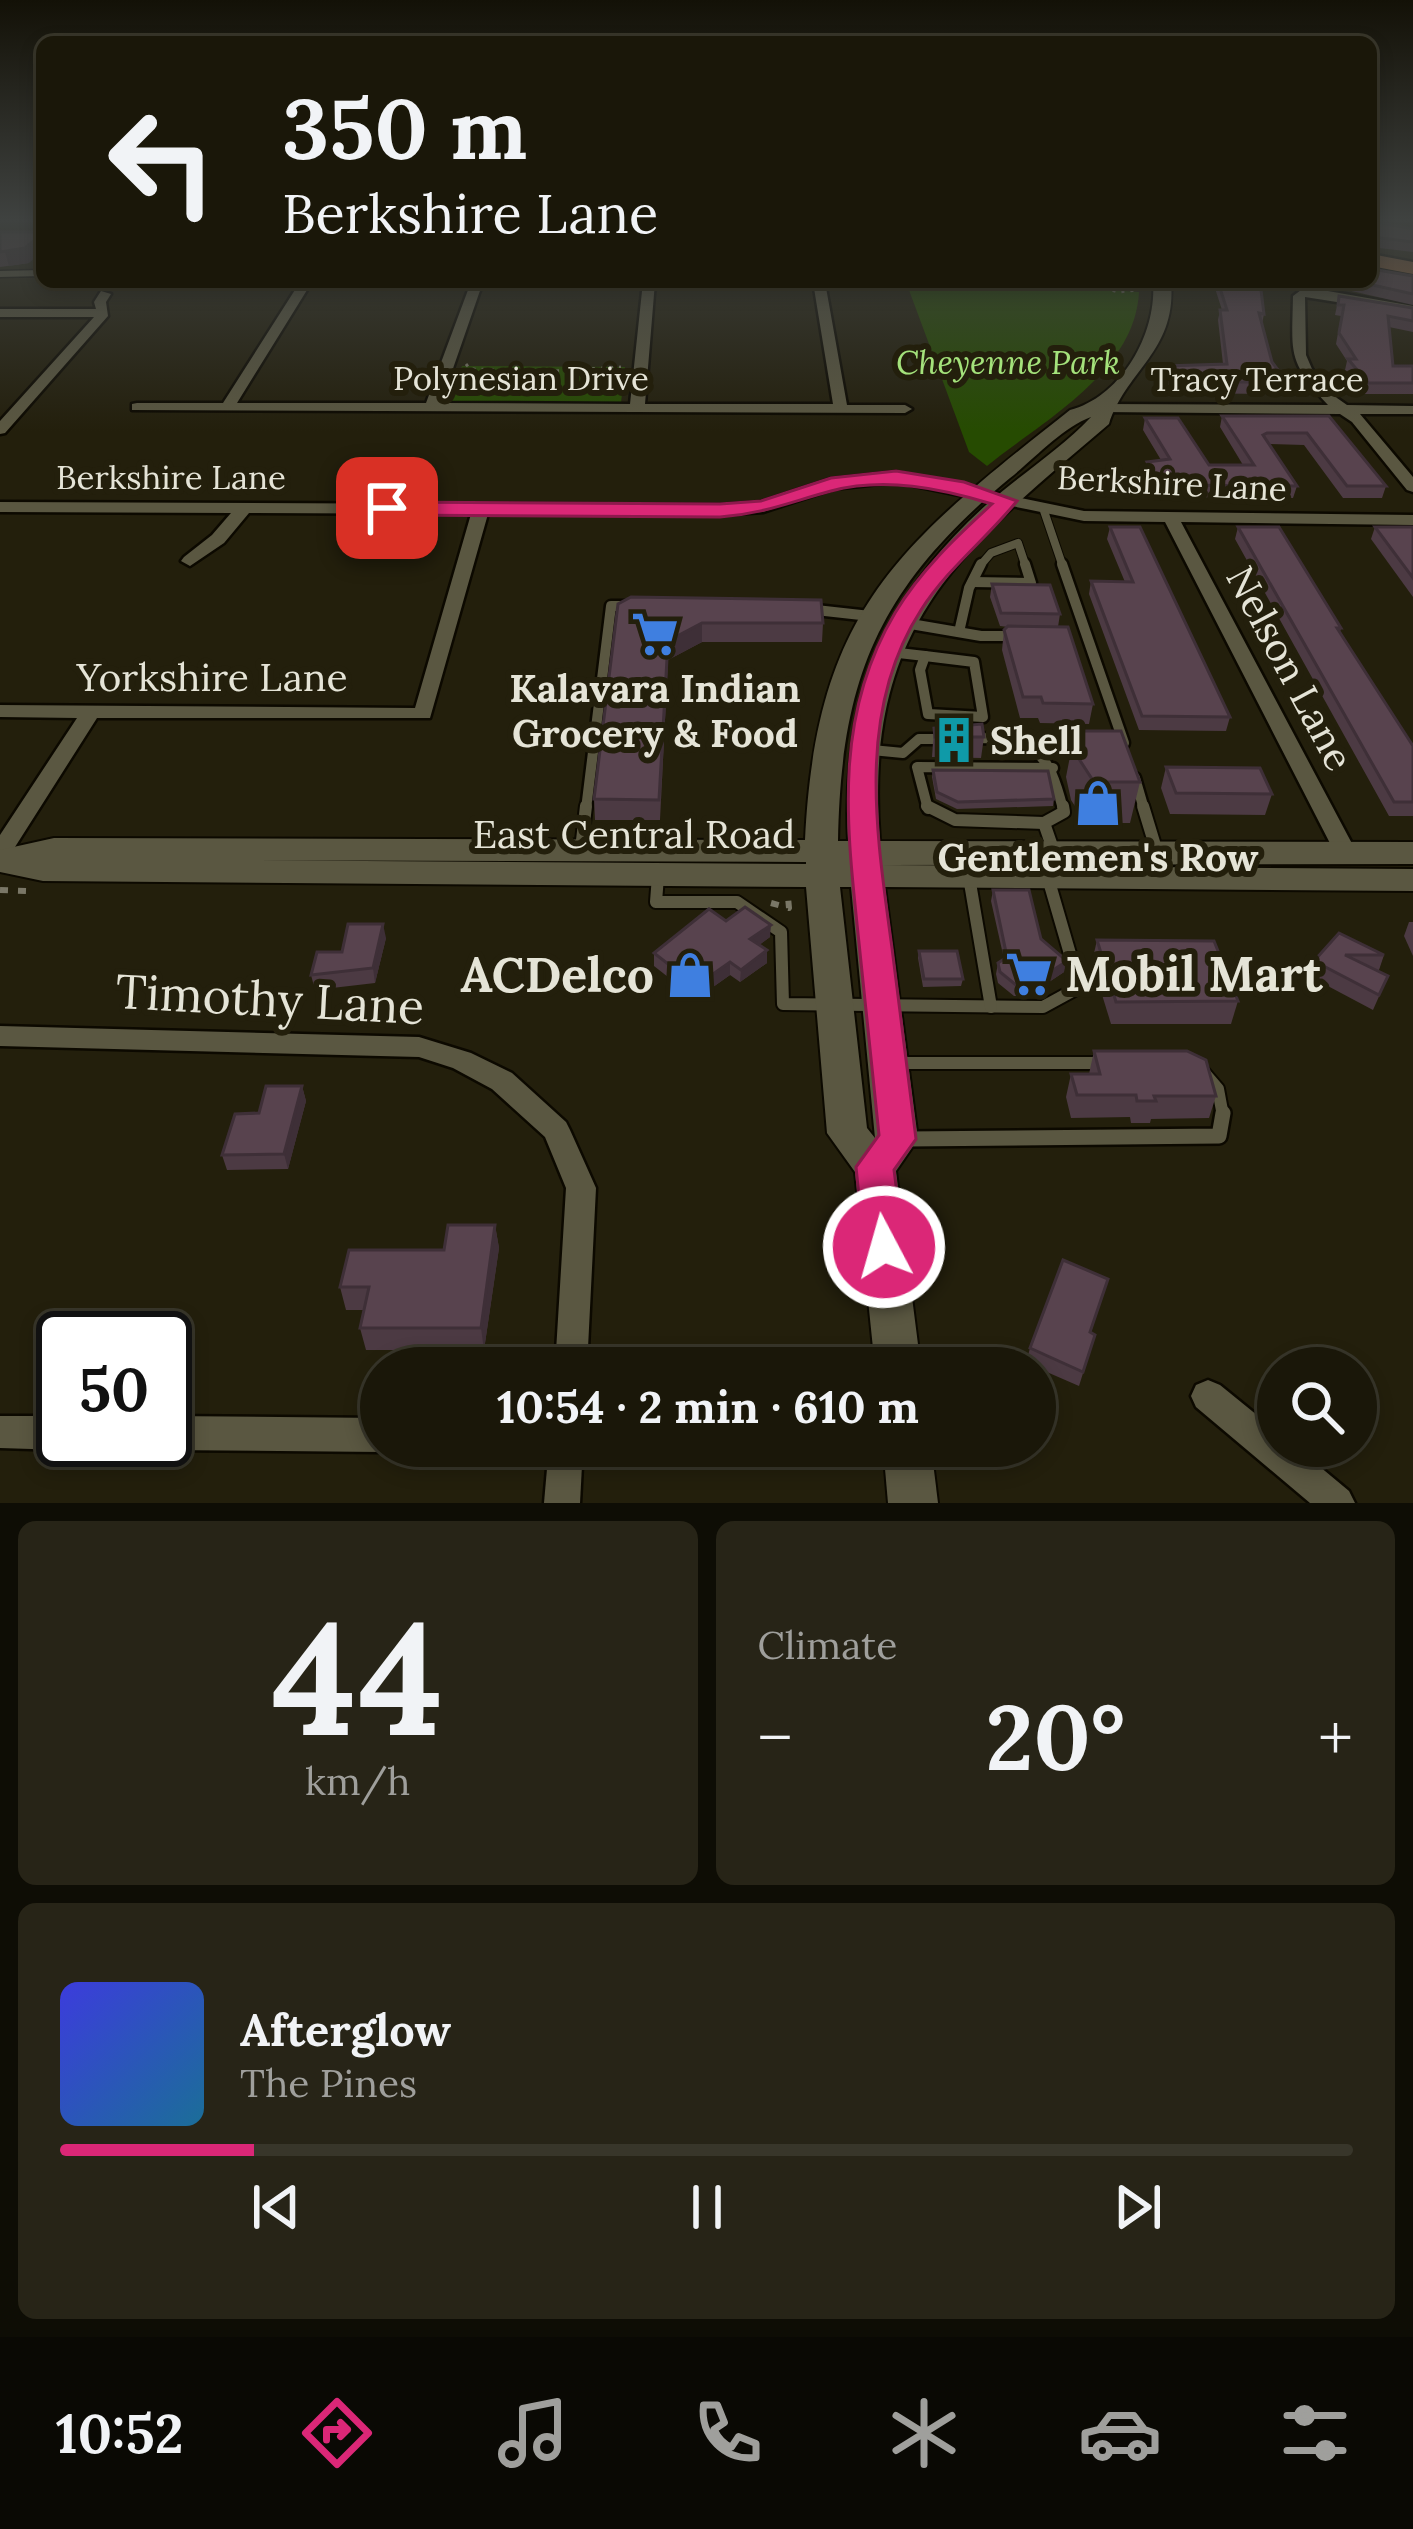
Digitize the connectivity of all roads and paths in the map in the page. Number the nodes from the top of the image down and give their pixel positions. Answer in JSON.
{"nodes":[{"id":1,"x":300,"y":291,"type":"edge"},
{"id":2,"x":474,"y":291,"type":"edge"},
{"id":3,"x":648,"y":291,"type":"edge"},
{"id":4,"x":820,"y":291,"type":"edge"},
{"id":5,"x":1163,"y":291,"type":"edge"},
{"id":6,"x":1305,"y":291,"type":"edge"},
{"id":7,"x":1306,"y":291,"type":"edge"},
{"id":8,"x":105,"y":294,"type":"dead end"},
{"id":9,"x":1413,"y":310,"type":"edge"},
{"id":10,"x":0,"y":313,"type":"edge"},
{"id":11,"x":104,"y":313,"type":"junction"},
{"id":12,"x":466,"y":364,"type":"dead end"},
{"id":13,"x":621,"y":367,"type":"dead end"},
{"id":14,"x":533,"y":380,"type":"junction"},
{"id":15,"x":502,"y":393,"type":"dead end"},
{"id":16,"x":137,"y":407,"type":"dead end"},
{"id":17,"x":227,"y":408,"type":"junction"},
{"id":18,"x":432,"y":408,"type":"junction"},
{"id":19,"x":637,"y":409,"type":"junction"},
{"id":20,"x":841,"y":409,"type":"junction"},
{"id":21,"x":905,"y":409,"type":"dead end"},
{"id":22,"x":1101,"y":409,"type":"junction"},
{"id":23,"x":1343,"y":410,"type":"junction"},
{"id":24,"x":1413,"y":410,"type":"edge"},
{"id":25,"x":0,"y":430,"type":"edge"},
{"id":26,"x":1413,"y":487,"type":"edge"},
{"id":27,"x":993,"y":498,"type":"junction"},
{"id":28,"x":0,"y":507,"type":"edge"},
{"id":29,"x":245,"y":507,"type":"junction"},
{"id":30,"x":1043,"y":508,"type":"junction"},
{"id":31,"x":481,"y":509,"type":"junction"},
{"id":32,"x":1171,"y":518,"type":"junction"},
{"id":33,"x":1413,"y":520,"type":"edge"},
{"id":34,"x":951,"y":553,"type":"junction"},
{"id":35,"x":190,"y":561,"type":"dead end"},
{"id":36,"x":983,"y":562,"type":"junction"},
{"id":37,"x":973,"y":582,"type":"junction"},
{"id":38,"x":634,"y":606,"type":"edge"},
{"id":39,"x":795,"y":608,"type":"edge"},
{"id":40,"x":870,"y":616,"type":"junction"},
{"id":41,"x":902,"y":622,"type":"junction"},
{"id":42,"x":959,"y":632,"type":"junction"},
{"id":43,"x":1024,"y":636,"type":"edge"},
{"id":44,"x":888,"y":652,"type":"junction"},
{"id":45,"x":925,"y":656,"type":"junction"},
{"id":46,"x":0,"y":711,"type":"edge"},
{"id":47,"x":91,"y":712,"type":"junction"},
{"id":48,"x":863,"y":750,"type":"junction"},
{"id":49,"x":903,"y":753,"type":"junction"},
{"id":50,"x":1127,"y":753,"type":"edge"},
{"id":51,"x":917,"y":767,"type":"junction"},
{"id":52,"x":1053,"y":768,"type":"junction"},
{"id":53,"x":1133,"y":772,"type":"edge"},
{"id":54,"x":581,"y":849,"type":"junction"},
{"id":55,"x":971,"y":850,"type":"junction"},
{"id":56,"x":1049,"y":851,"type":"junction"},
{"id":57,"x":1157,"y":852,"type":"junction"},
{"id":58,"x":1346,"y":853,"type":"junction"},
{"id":59,"x":1413,"y":853,"type":"edge"},
{"id":60,"x":824,"y":864,"type":"junction"},
{"id":61,"x":865,"y":864,"type":"junction"},
{"id":62,"x":0,"y":871,"type":"edge"},
{"id":63,"x":658,"y":876,"type":"junction"},
{"id":64,"x":1413,"y":880,"type":"edge"},
{"id":65,"x":835,"y":1006,"type":"junction"},
{"id":66,"x":881,"y":1006,"type":"junction"},
{"id":67,"x":991,"y":1007,"type":"junction"},
{"id":68,"x":0,"y":1036,"type":"edge"},
{"id":69,"x":888,"y":1063,"type":"junction"},
{"id":70,"x":1115,"y":1063,"type":"edge"},
{"id":71,"x":1183,"y":1063,"type":"edge"},
{"id":72,"x":886,"y":1153,"type":"junction"},
{"id":73,"x":572,"y":1347,"type":"edge"},
{"id":74,"x":897,"y":1347,"type":"edge"},
{"id":75,"x":1208,"y":1396,"type":"dead end"},
{"id":76,"x":0,"y":1432,"type":"edge"},
{"id":77,"x":36,"y":1432,"type":"edge"},
{"id":78,"x":192,"y":1433,"type":"edge"},
{"id":79,"x":360,"y":1435,"type":"edge"},
{"id":80,"x":565,"y":1467,"type":"edge"},
{"id":81,"x":910,"y":1467,"type":"edge"},
{"id":82,"x":562,"y":1503,"type":"edge"},
{"id":83,"x":914,"y":1503,"type":"edge"},
{"id":84,"x":1337,"y":1503,"type":"edge"}],
"edges":[{"from":1,"to":17,"type":"street"},
{"from":2,"to":18,"type":"street"},
{"from":3,"to":19,"type":"street"},
{"from":4,"to":20,"type":"street"},
{"from":5,"to":22,"type":"main road"},
{"from":6,"to":23,"type":"street"},
{"from":7,"to":9,"type":"street"},
{"from":8,"to":11,"type":"street"},
{"from":10,"to":11,"type":"street"},
{"from":11,"to":25,"type":"street"},
{"from":12,"to":14,"type":"path"},
{"from":13,"to":14,"type":"path"},
{"from":14,"to":15,"type":"path"},
{"from":16,"to":17,"type":"street","name":"Polynesian Drive"},
{"from":17,"to":18,"type":"street","name":"Polynesian Drive"},
{"from":18,"to":19,"type":"street","name":"Polynesian Drive"},
{"from":19,"to":20,"type":"street","name":"Polynesian Drive"},
{"from":20,"to":21,"type":"street","name":"Polynesian Drive"},
{"from":22,"to":23,"type":"street","name":"Tracy Terrace"},
{"from":22,"to":27,"type":"main road"},
{"from":23,"to":24,"type":"street","name":"Tracy Terrace"},
{"from":23,"to":26,"type":"street"},
{"from":27,"to":30,"type":"street","name":"Berkshire Lane"},
{"from":27,"to":31,"type":"street","name":"Berkshire Lane"},
{"from":27,"to":34,"type":"main road"},
{"from":27,"to":40,"type":"main road"},
{"from":28,"to":29,"type":"street","name":"Berkshire Lane"},
{"from":29,"to":31,"type":"street","name":"Berkshire Lane"},
{"from":29,"to":35,"type":"street"},
{"from":30,"to":32,"type":"street","name":"Berkshire Lane"},
{"from":30,"to":50,"type":"lane"},
{"from":31,"to":47,"type":"street","name":"Yorkshire Lane"},
{"from":32,"to":33,"type":"street","name":"Berkshire Lane"},
{"from":32,"to":58,"type":"street","name":"Nelson Lane"},
{"from":34,"to":36,"type":"lane"},
{"from":34,"to":41,"type":"main road"},
{"from":36,"to":37,"type":"lane"},
{"from":36,"to":37,"type":"lane"},
{"from":37,"to":42,"type":"lane"},
{"from":38,"to":54,"type":"lane"},
{"from":39,"to":40,"type":"lane"},
{"from":40,"to":60,"type":"main road"},
{"from":41,"to":42,"type":"lane"},
{"from":41,"to":44,"type":"main road"},
{"from":42,"to":43,"type":"lane"},
{"from":44,"to":45,"type":"lane"},
{"from":44,"to":48,"type":"main road"},
{"from":45,"to":45,"type":"lane"},
{"from":46,"to":47,"type":"street","name":"Yorkshire Lane"},
{"from":47,"to":62,"type":"street"},
{"from":48,"to":49,"type":"lane"},
{"from":48,"to":61,"type":"main road"},
{"from":49,"to":51,"type":"lane"},
{"from":49,"to":52,"type":"lane"},
{"from":51,"to":52,"type":"lane"},
{"from":51,"to":55,"type":"lane"},
{"from":52,"to":56,"type":"lane"},
{"from":53,"to":57,"type":"lane"},
{"from":54,"to":60,"type":"main road","name":"East Central Road"},
{"from":54,"to":62,"type":"main road","name":"East Central Road"},
{"from":55,"to":56,"type":"main road","name":"East Central Road"},
{"from":55,"to":56,"type":"lane"},
{"from":55,"to":61,"type":"main road","name":"East Central Road"},
{"from":55,"to":67,"type":"lane"},
{"from":56,"to":57,"type":"main road","name":"East Central Road"},
{"from":56,"to":64,"type":"main road","name":"East Central Road"},
{"from":56,"to":67,"type":"lane"},
{"from":57,"to":58,"type":"main road","name":"East Central Road"},
{"from":58,"to":59,"type":"main road","name":"East Central Road"},
{"from":60,"to":61,"type":"main road","name":"East Central Road"},
{"from":60,"to":63,"type":"main road","name":"East Central Road"},
{"from":60,"to":65,"type":"main road"},
{"from":61,"to":66,"type":"main road"},
{"from":62,"to":63,"type":"main road","name":"East Central Road"},
{"from":63,"to":65,"type":"lane"},
{"from":65,"to":66,"type":"lane"},
{"from":65,"to":72,"type":"main road"},
{"from":66,"to":67,"type":"lane"},
{"from":66,"to":69,"type":"main road"},
{"from":68,"to":73,"type":"street","name":"Timothy Lane"},
{"from":69,"to":70,"type":"lane"},
{"from":69,"to":72,"type":"main road"},
{"from":71,"to":72,"type":"lane"},
{"from":72,"to":74,"type":"main road"},
{"from":75,"to":84,"type":"street"},
{"from":76,"to":77,"type":"street"},
{"from":78,"to":79,"type":"street"},
{"from":80,"to":82,"type":"street"},
{"from":81,"to":83,"type":"main road"}]}
